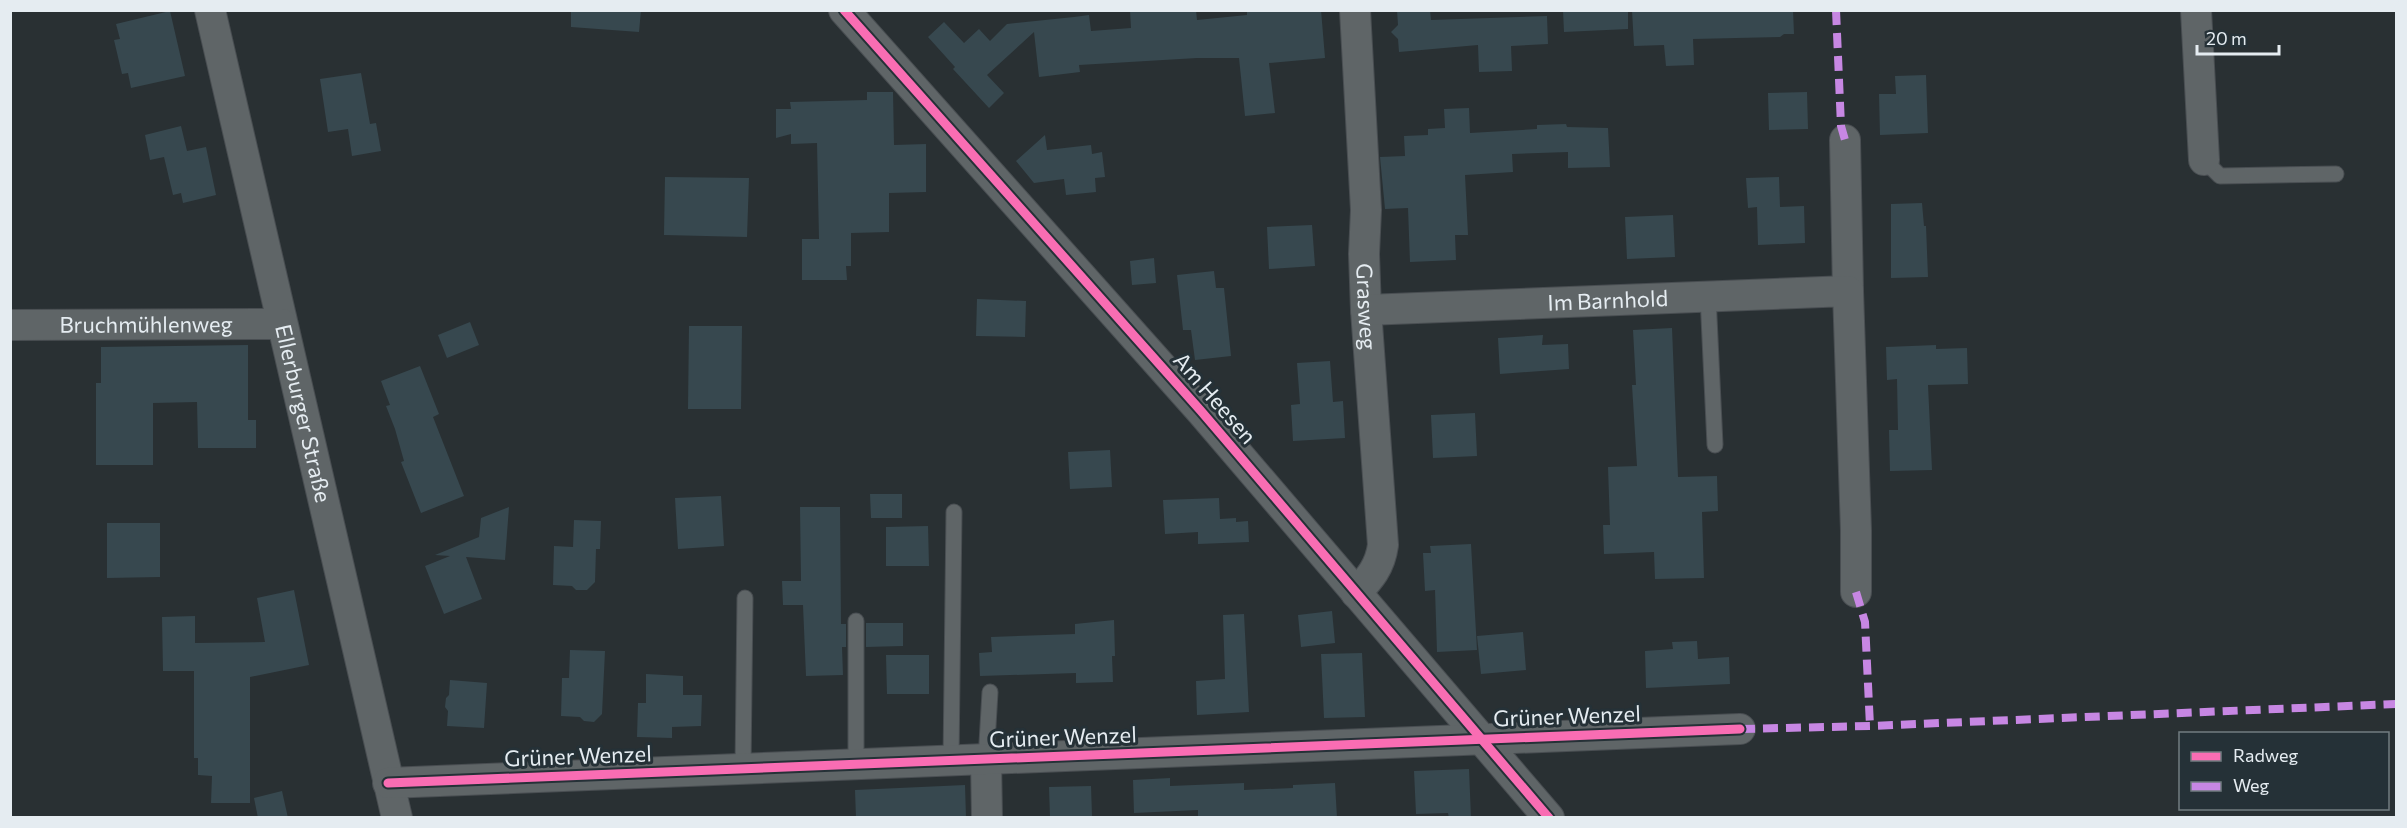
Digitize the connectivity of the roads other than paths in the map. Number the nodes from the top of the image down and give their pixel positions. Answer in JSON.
{"nodes":[{"id":1,"x":210,"y":10,"type":"edge"},
{"id":2,"x":844,"y":10,"type":"edge"},
{"id":3,"x":1355,"y":10,"type":"edge"},
{"id":4,"x":2196,"y":10,"type":"edge"},
{"id":5,"x":1845,"y":140,"type":"dead end"},
{"id":6,"x":2204,"y":160,"type":"joint"},
{"id":7,"x":2336,"y":174,"type":"dead end"},
{"id":8,"x":1848,"y":291,"type":"junction"},
{"id":9,"x":1708,"y":296,"type":"junction"},
{"id":10,"x":1366,"y":310,"type":"junction"},
{"id":11,"x":282,"y":324,"type":"junction"},
{"id":12,"x":10,"y":325,"type":"edge"},
{"id":13,"x":1714,"y":445,"type":"dead end"},
{"id":14,"x":954,"y":512,"type":"dead end"},
{"id":15,"x":1856,"y":592,"type":"dead end"},
{"id":16,"x":1356,"y":594,"type":"junction"},
{"id":17,"x":745,"y":598,"type":"dead end"},
{"id":18,"x":856,"y":621,"type":"dead end"},
{"id":19,"x":990,"y":692,"type":"dead end"},
{"id":20,"x":1740,"y":729,"type":"dead end"},
{"id":21,"x":1481,"y":739,"type":"junction"},
{"id":22,"x":986,"y":760,"type":"junction"},
{"id":23,"x":951,"y":761,"type":"junction"},
{"id":24,"x":856,"y":765,"type":"junction"},
{"id":25,"x":743,"y":770,"type":"junction"},
{"id":26,"x":388,"y":783,"type":"junction"},
{"id":27,"x":397,"y":818,"type":"edge"},
{"id":28,"x":987,"y":818,"type":"edge"},
{"id":29,"x":1549,"y":818,"type":"edge"}],
"edges":[{"from":1,"to":11,"type":"street","name":"Ellerburger Straße"},
{"from":2,"to":16,"type":"street","name":"Am Heesen"},
{"from":3,"to":10,"type":"street","name":"Grasweg"},
{"from":4,"to":6,"type":"street"},
{"from":5,"to":8,"type":"street"},
{"from":6,"to":7,"type":"lane"},
{"from":8,"to":9,"type":"street","name":"Im Barnhold"},
{"from":8,"to":15,"type":"street"},
{"from":9,"to":10,"type":"street","name":"Im Barnhold"},
{"from":9,"to":13,"type":"lane"},
{"from":10,"to":16,"type":"street","name":"Grasweg"},
{"from":11,"to":12,"type":"street","name":"Bruchmühlenweg"},
{"from":11,"to":26,"type":"street","name":"Ellerburger Straße"},
{"from":14,"to":23,"type":"lane"},
{"from":16,"to":21,"type":"street","name":"Am Heesen"},
{"from":17,"to":25,"type":"lane"},
{"from":18,"to":24,"type":"lane"},
{"from":19,"to":22,"type":"lane"},
{"from":20,"to":21,"type":"street","name":"Grüner Wenzel"},
{"from":21,"to":22,"type":"street","name":"Grüner Wenzel"},
{"from":21,"to":29,"type":"street","name":"Am Heesen"},
{"from":22,"to":23,"type":"street","name":"Grüner Wenzel"},
{"from":22,"to":28,"type":"street"},
{"from":23,"to":24,"type":"street","name":"Grüner Wenzel"},
{"from":24,"to":25,"type":"street","name":"Grüner Wenzel"},
{"from":25,"to":26,"type":"street","name":"Grüner Wenzel"},
{"from":26,"to":27,"type":"street","name":"Ellerburger Straße"}]}
